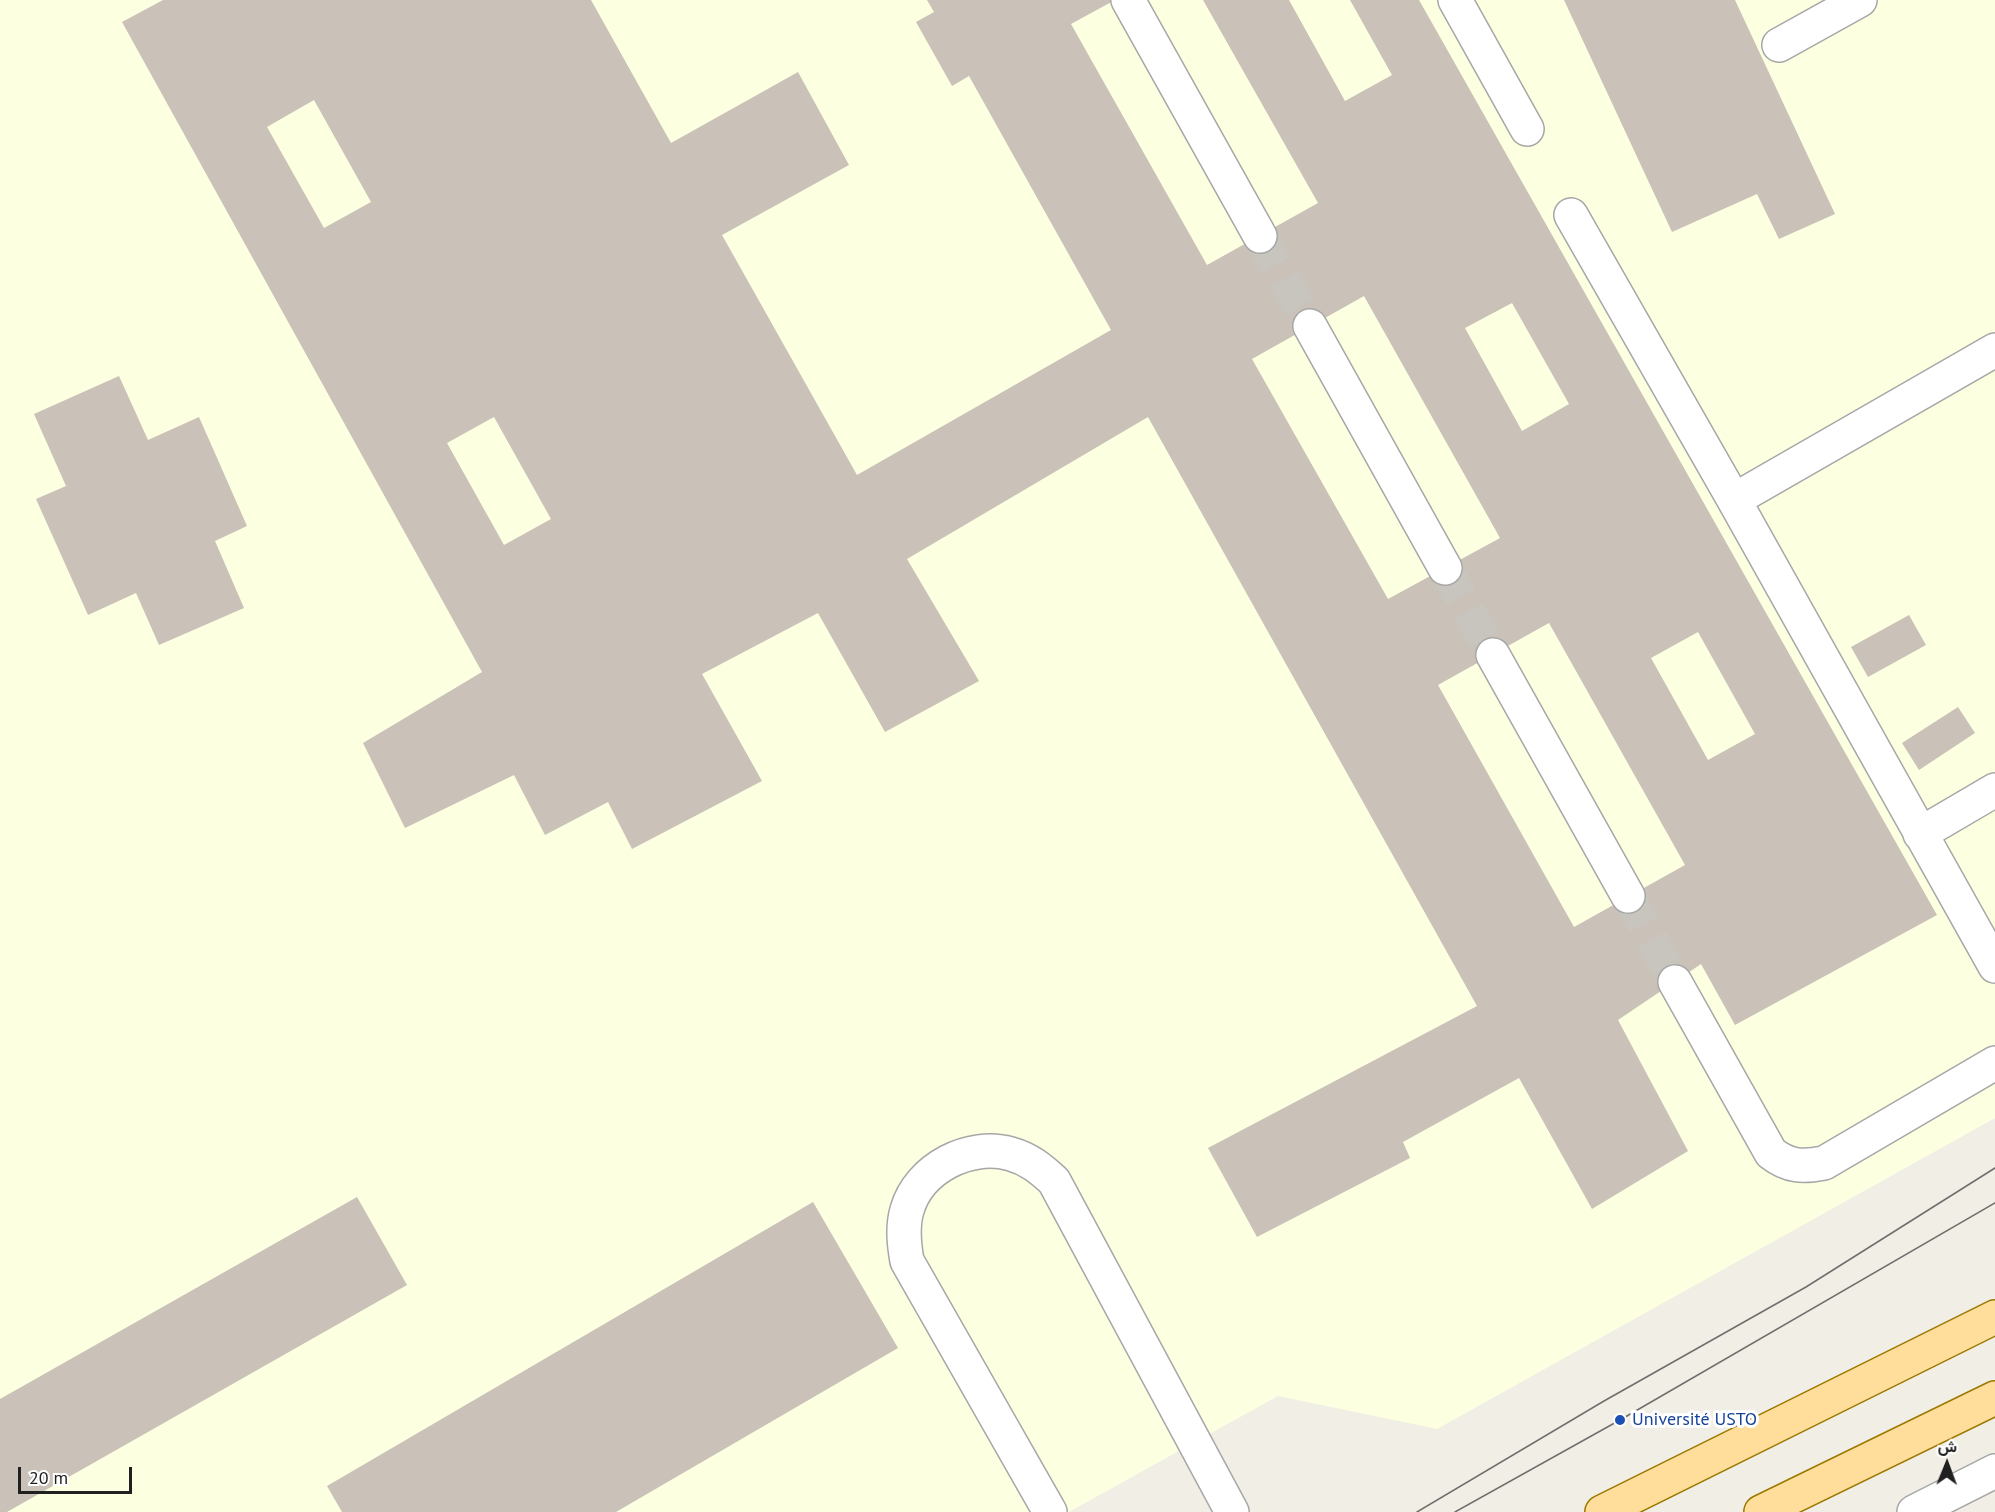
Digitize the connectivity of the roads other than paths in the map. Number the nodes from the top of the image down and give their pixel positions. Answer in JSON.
{"nodes":[{"id":1,"x":1128,"y":0,"type":"edge"},
{"id":2,"x":1455,"y":0,"type":"edge"},
{"id":3,"x":1860,"y":0,"type":"edge"},
{"id":4,"x":1779,"y":45,"type":"dead end"},
{"id":5,"x":1527,"y":129,"type":"dead end"},
{"id":6,"x":1571,"y":215,"type":"dead end"},
{"id":7,"x":1260,"y":236,"type":"tunnel mouth"},
{"id":8,"x":1310,"y":326,"type":"tunnel mouth"},
{"id":9,"x":1995,"y":350,"type":"edge"},
{"id":10,"x":1734,"y":500,"type":"junction"},
{"id":11,"x":1445,"y":568,"type":"tunnel mouth"},
{"id":12,"x":1493,"y":655,"type":"tunnel mouth"},
{"id":13,"x":1995,"y":790,"type":"edge"},
{"id":14,"x":1920,"y":834,"type":"junction"},
{"id":15,"x":1628,"y":896,"type":"tunnel mouth"},
{"id":16,"x":1995,"y":966,"type":"edge"},
{"id":17,"x":1675,"y":981,"type":"tunnel mouth"},
{"id":18,"x":1995,"y":1063,"type":"edge"},
{"id":19,"x":1995,"y":1317,"type":"edge"},
{"id":20,"x":1995,"y":1398,"type":"edge"},
{"id":21,"x":1995,"y":1471,"type":"edge"},
{"id":22,"x":1050,"y":1512,"type":"edge"},
{"id":23,"x":1232,"y":1512,"type":"edge"},
{"id":24,"x":1602,"y":1512,"type":"edge"},
{"id":25,"x":1761,"y":1512,"type":"edge"},
{"id":26,"x":1914,"y":1512,"type":"edge"}],
"edges":[{"from":1,"to":7,"type":"street"},
{"from":2,"to":5,"type":"street"},
{"from":3,"to":4,"type":"street"},
{"from":6,"to":10,"type":"street"},
{"from":8,"to":11,"type":"street"},
{"from":9,"to":10,"type":"street"},
{"from":10,"to":14,"type":"street"},
{"from":12,"to":15,"type":"street"},
{"from":13,"to":14,"type":"street"},
{"from":14,"to":16,"type":"street"},
{"from":17,"to":18,"type":"street"},
{"from":19,"to":24,"type":"main road"},
{"from":20,"to":25,"type":"main road"},
{"from":21,"to":26,"type":"street"},
{"from":22,"to":23,"type":"street"}]}
